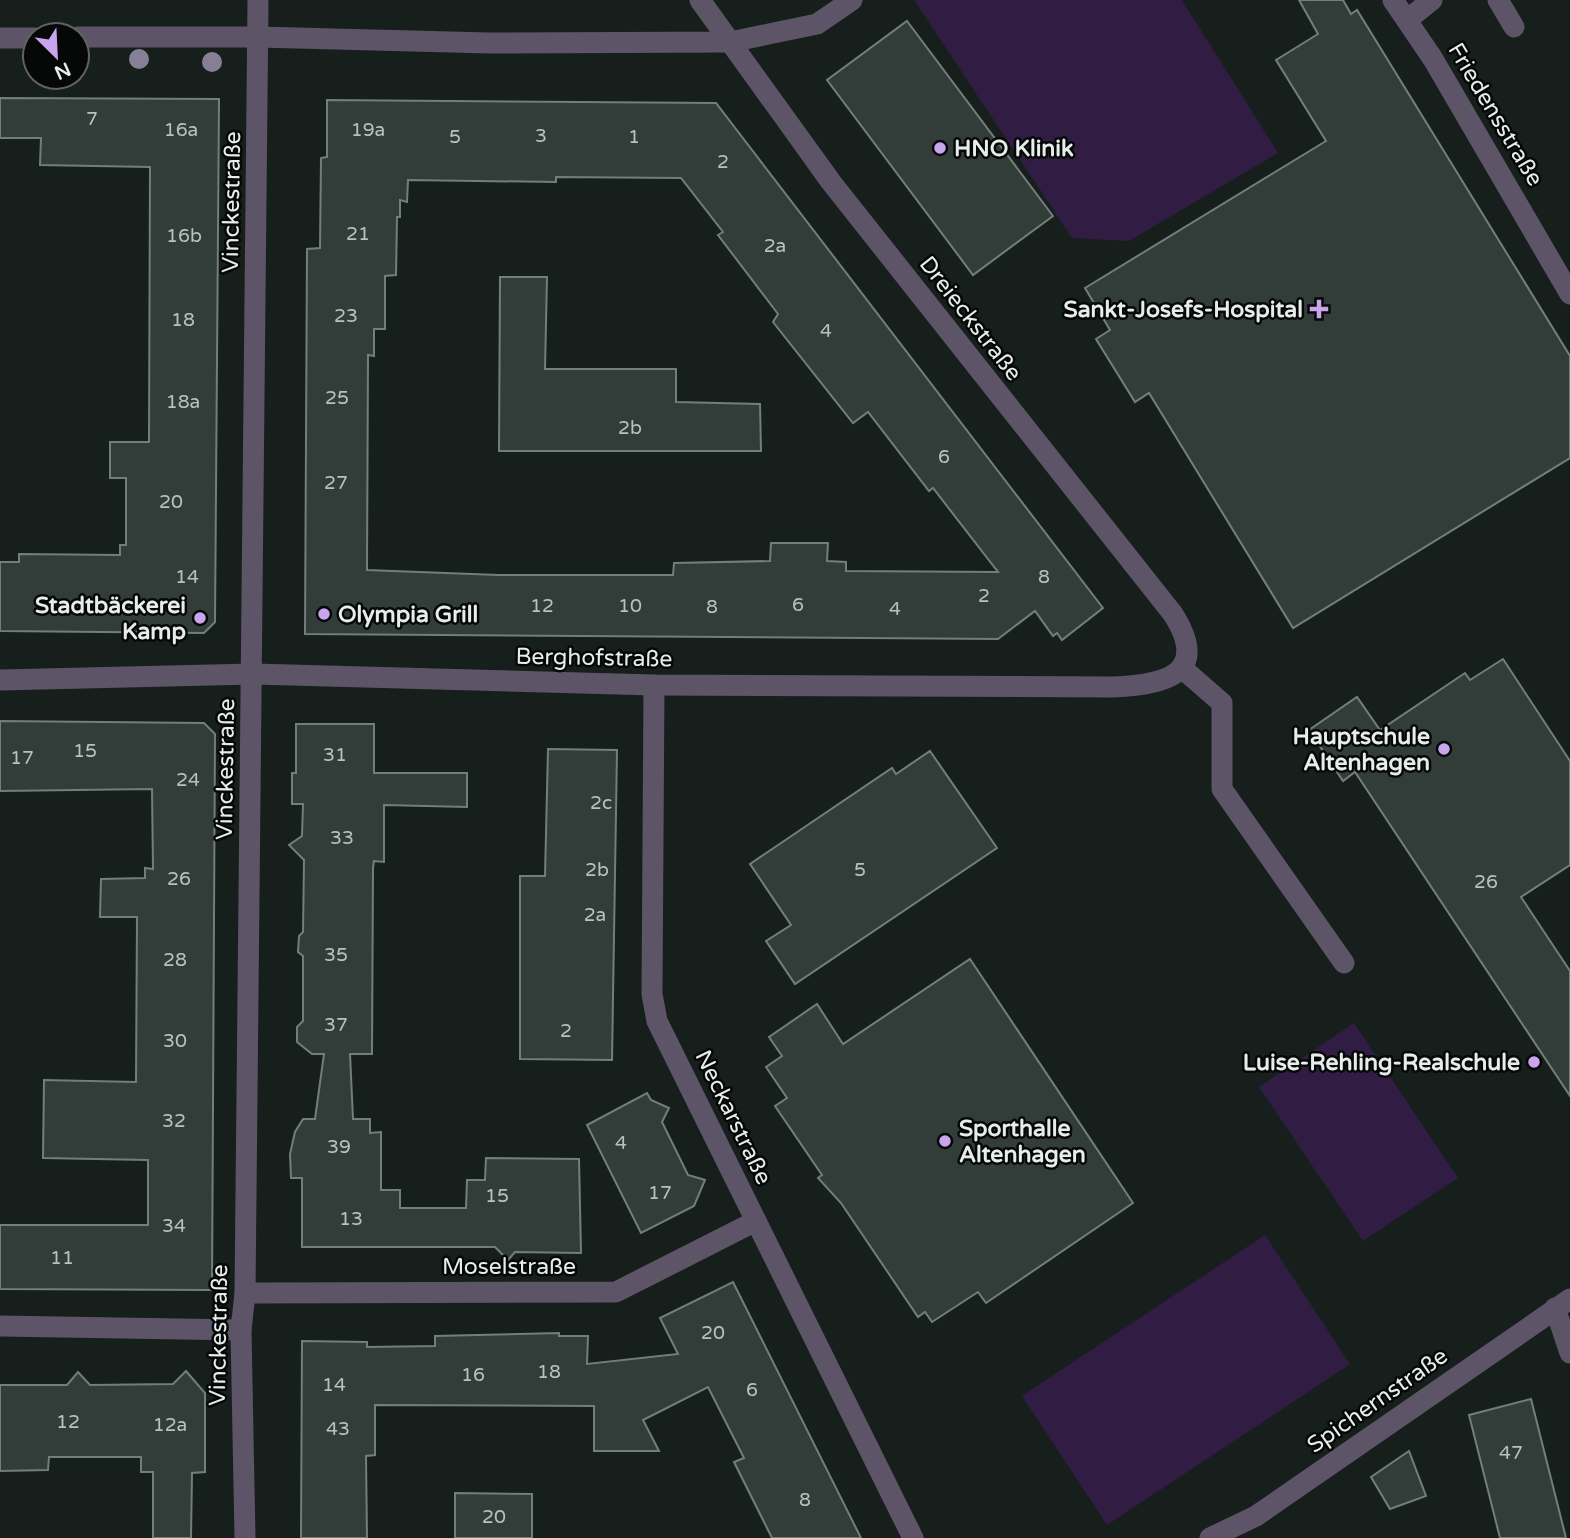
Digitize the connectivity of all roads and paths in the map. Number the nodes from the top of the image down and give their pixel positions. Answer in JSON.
{"nodes":[{"id":1,"x":258,"y":0,"type":"edge"},
{"id":2,"x":700,"y":0,"type":"edge"},
{"id":3,"x":852,"y":0,"type":"edge"},
{"id":4,"x":1393,"y":0,"type":"edge"},
{"id":5,"x":1432,"y":0,"type":"edge"},
{"id":6,"x":1498,"y":0,"type":"edge"},
{"id":7,"x":1406,"y":20,"type":"junction"},
{"id":8,"x":1514,"y":27,"type":"dead end"},
{"id":9,"x":91,"y":37,"type":"edge"},
{"id":10,"x":258,"y":37,"type":"junction"},
{"id":11,"x":0,"y":38,"type":"edge"},
{"id":12,"x":21,"y":38,"type":"edge"},
{"id":13,"x":730,"y":42,"type":"junction"},
{"id":14,"x":1570,"y":294,"type":"edge"},
{"id":15,"x":1183,"y":669,"type":"junction"},
{"id":16,"x":253,"y":674,"type":"junction"},
{"id":17,"x":0,"y":680,"type":"edge"},
{"id":18,"x":654,"y":685,"type":"junction"},
{"id":19,"x":1344,"y":963,"type":"dead end"},
{"id":20,"x":756,"y":1221,"type":"junction"},
{"id":21,"x":245,"y":1293,"type":"junction"},
{"id":22,"x":1563,"y":1303,"type":"edge"},
{"id":23,"x":0,"y":1326,"type":"edge"},
{"id":24,"x":241,"y":1330,"type":"junction"},
{"id":25,"x":1570,"y":1353,"type":"edge"},
{"id":26,"x":1256,"y":1517,"type":"junction"},
{"id":27,"x":244,"y":1538,"type":"edge"},
{"id":28,"x":913,"y":1538,"type":"edge"},
{"id":29,"x":1210,"y":1538,"type":"edge"},
{"id":30,"x":1255,"y":1538,"type":"edge"}],
"edges":[{"from":1,"to":10,"type":"street","name":"Vinckestraße"},
{"from":2,"to":13,"type":"street","name":"Dreieckstraße"},
{"from":3,"to":13,"type":"street"},
{"from":4,"to":7,"type":"street","name":"Friedensstraße"},
{"from":5,"to":7,"type":"street"},
{"from":6,"to":8,"type":"street"},
{"from":7,"to":14,"type":"street","name":"Friedensstraße"},
{"from":9,"to":10,"type":"street"},
{"from":10,"to":13,"type":"street"},
{"from":10,"to":16,"type":"street","name":"Vinckestraße"},
{"from":11,"to":12,"type":"street"},
{"from":13,"to":15,"type":"street","name":"Dreieckstraße"},
{"from":15,"to":18,"type":"street","name":"Berghofstraße"},
{"from":15,"to":19,"type":"street"},
{"from":16,"to":17,"type":"street","name":"Berghofstraße"},
{"from":16,"to":18,"type":"street","name":"Berghofstraße"},
{"from":16,"to":21,"type":"street","name":"Vinckestraße"},
{"from":18,"to":20,"type":"street","name":"Neckarstraße"},
{"from":20,"to":21,"type":"street","name":"Moselstraße"},
{"from":20,"to":28,"type":"street","name":"Neckarstraße"},
{"from":21,"to":24,"type":"street","name":"Vinckestraße"},
{"from":22,"to":25,"type":"street"},
{"from":22,"to":26,"type":"street","name":"Spichernstraße"},
{"from":23,"to":24,"type":"street"},
{"from":24,"to":27,"type":"street","name":"Vinckestraße"},
{"from":26,"to":29,"type":"street","name":"Spichernstraße"},
{"from":26,"to":30,"type":"street"}]}
